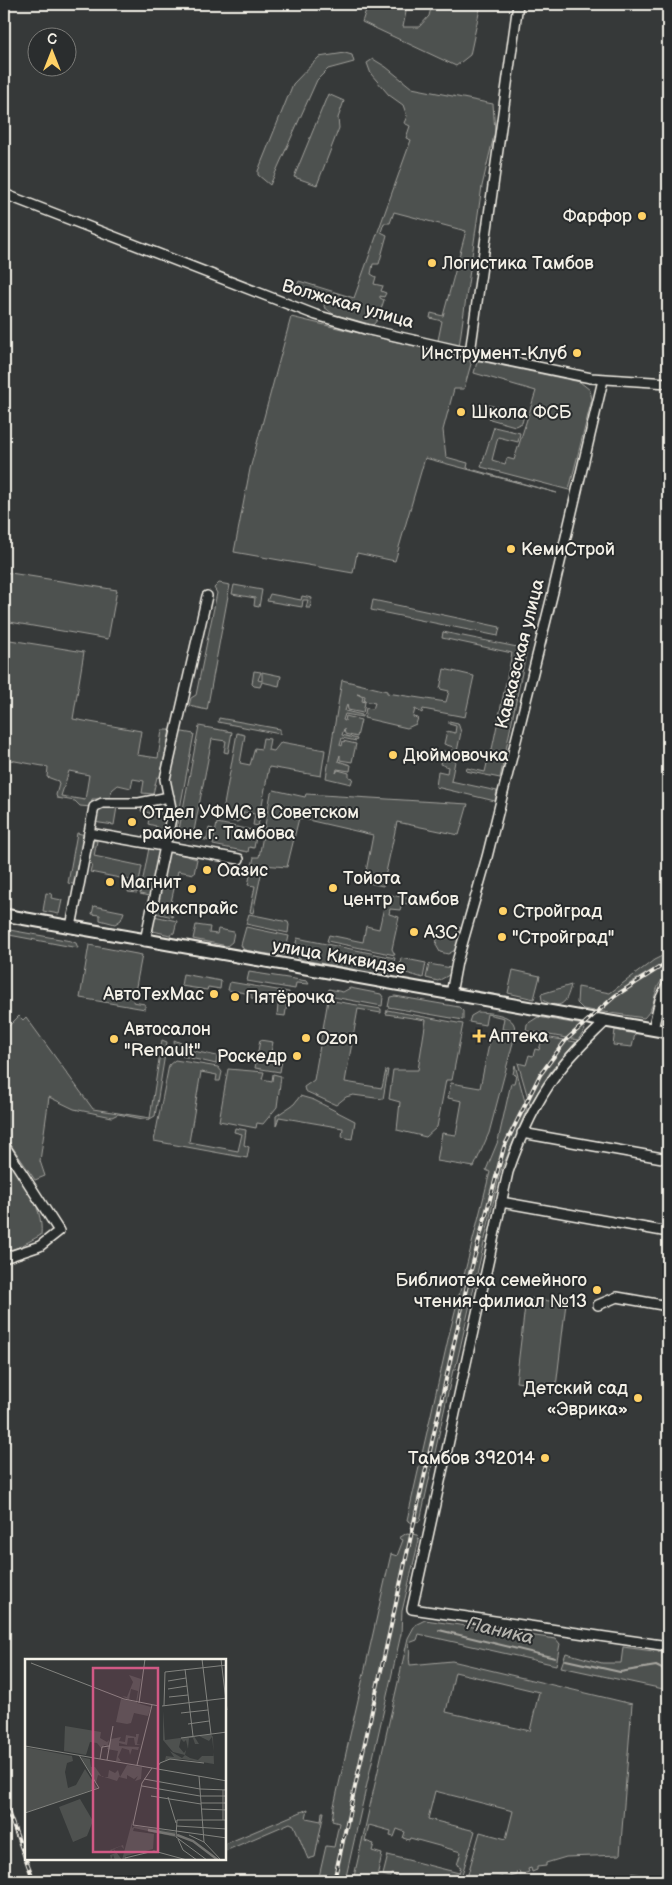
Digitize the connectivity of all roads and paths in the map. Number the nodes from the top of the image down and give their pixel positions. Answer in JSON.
{"nodes":[{"id":1,"x":518,"y":4,"type":"edge"},
{"id":2,"x":4,"y":194,"type":"edge"},
{"id":3,"x":470,"y":353,"type":"junction"},
{"id":4,"x":603,"y":380,"type":"junction"},
{"id":5,"x":668,"y":383,"type":"edge"},
{"id":6,"x":207,"y":596,"type":"dead end"},
{"id":7,"x":169,"y":797,"type":"junction"},
{"id":8,"x":89,"y":833,"type":"junction"},
{"id":9,"x":166,"y":845,"type":"junction"},
{"id":10,"x":239,"y":859,"type":"dead end"},
{"id":11,"x":4,"y":915,"type":"edge"},
{"id":12,"x":71,"y":927,"type":"junction"},
{"id":13,"x":145,"y":940,"type":"junction"},
{"id":14,"x":668,"y":983,"type":"edge"},
{"id":15,"x":451,"y":994,"type":"junction"},
{"id":16,"x":606,"y":1021,"type":"junction"},
{"id":17,"x":653,"y":1029,"type":"junction"},
{"id":18,"x":668,"y":1032,"type":"edge"},
{"id":19,"x":522,"y":1134,"type":"junction"},
{"id":20,"x":4,"y":1145,"type":"edge"},
{"id":21,"x":668,"y":1159,"type":"edge"},
{"id":22,"x":501,"y":1202,"type":"junction"},
{"id":23,"x":668,"y":1232,"type":"edge"},
{"id":24,"x":4,"y":1258,"type":"edge"},
{"id":25,"x":598,"y":1306,"type":"dead end"},
{"id":26,"x":668,"y":1306,"type":"edge"},
{"id":27,"x":668,"y":1646,"type":"edge"},
{"id":28,"x":608,"y":1881,"type":"edge"},
{"id":29,"x":647,"y":1881,"type":"edge"}],
"edges":[{"from":1,"to":3,"type":"street"},
{"from":2,"to":3,"type":"street","name":"Волжская улица"},
{"from":3,"to":4,"type":"street","name":"Волжская улица"},
{"from":4,"to":5,"type":"street","name":"Волжская улица"},
{"from":4,"to":15,"type":"street","name":"Кавказская улица"},
{"from":6,"to":7,"type":"street"},
{"from":7,"to":8,"type":"street"},
{"from":7,"to":9,"type":"street"},
{"from":8,"to":9,"type":"street"},
{"from":8,"to":12,"type":"street"},
{"from":9,"to":10,"type":"street"},
{"from":9,"to":13,"type":"street"},
{"from":11,"to":12,"type":"main road","name":"улица Киквидзе"},
{"from":12,"to":13,"type":"main road","name":"улица Киквидзе"},
{"from":13,"to":15,"type":"main road","name":"улица Киквидзе"},
{"from":14,"to":17,"type":"street"},
{"from":15,"to":16,"type":"main road","name":"улица Киквидзе"},
{"from":16,"to":17,"type":"main road","name":"улица Киквидзе"},
{"from":16,"to":19,"type":"street"},
{"from":17,"to":18,"type":"main road","name":"улица Киквидзе"},
{"from":19,"to":21,"type":"street"},
{"from":19,"to":22,"type":"street"},
{"from":20,"to":24,"type":"street"},
{"from":22,"to":23,"type":"street"},
{"from":22,"to":27,"type":"street"},
{"from":25,"to":26,"type":"street"},
{"from":28,"to":29,"type":"street"}]}
